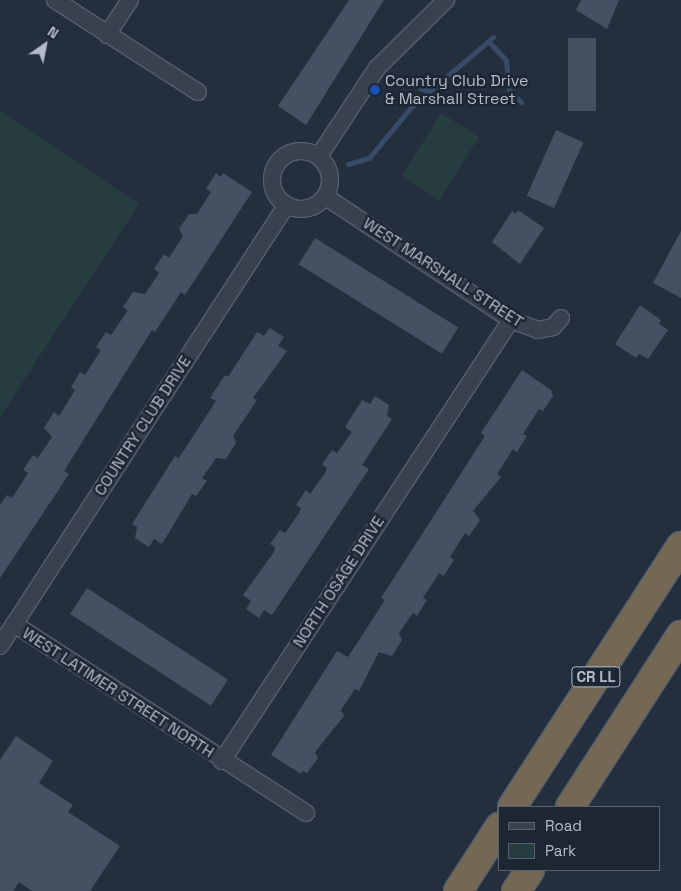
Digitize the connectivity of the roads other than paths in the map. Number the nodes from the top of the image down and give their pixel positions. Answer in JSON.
{"nodes":[{"id":1,"x":55,"y":0,"type":"edge"},
{"id":2,"x":130,"y":0,"type":"edge"},
{"id":3,"x":446,"y":0,"type":"edge"},
{"id":4,"x":107,"y":35,"type":"junction"},
{"id":5,"x":198,"y":92,"type":"dead end"},
{"id":6,"x":319,"y":156,"type":"junction"},
{"id":7,"x":326,"y":197,"type":"junction"},
{"id":8,"x":286,"y":206,"type":"junction"},
{"id":9,"x":561,"y":318,"type":"dead end"},
{"id":10,"x":511,"y":320,"type":"junction"},
{"id":11,"x":681,"y":546,"type":"edge"},
{"id":12,"x":14,"y":624,"type":"junction"},
{"id":13,"x":681,"y":635,"type":"edge"},
{"id":14,"x":0,"y":646,"type":"edge"},
{"id":15,"x":222,"y":761,"type":"junction"},
{"id":16,"x":513,"y":806,"type":"edge"},
{"id":17,"x":571,"y":806,"type":"edge"},
{"id":18,"x":306,"y":813,"type":"dead end"},
{"id":19,"x":498,"y":829,"type":"edge"},
{"id":20,"x":529,"y":871,"type":"edge"},
{"id":21,"x":458,"y":891,"type":"edge"},
{"id":22,"x":516,"y":891,"type":"edge"}],
"edges":[{"from":1,"to":4,"type":"street"},
{"from":2,"to":4,"type":"street"},
{"from":3,"to":6,"type":"street"},
{"from":4,"to":5,"type":"street"},
{"from":6,"to":7,"type":"street"},
{"from":6,"to":8,"type":"street"},
{"from":7,"to":8,"type":"street"},
{"from":7,"to":10,"type":"street","name":"WEST MARSHALL STREET"},
{"from":8,"to":12,"type":"street","name":"COUNTRY CLUB DRIVE"},
{"from":9,"to":10,"type":"street","name":"WEST MARSHALL STREET"},
{"from":10,"to":15,"type":"street","name":"NORTH OSAGE DRIVE"},
{"from":11,"to":16,"type":"highway","number":"CR LL"},
{"from":12,"to":14,"type":"street","name":"COUNTRY CLUB DRIVE"},
{"from":12,"to":15,"type":"street","name":"WEST LATIMER STREET NORTH"},
{"from":13,"to":17,"type":"highway","number":"CR LL"},
{"from":15,"to":18,"type":"street"},
{"from":19,"to":21,"type":"highway"},
{"from":20,"to":22,"type":"highway"}]}
